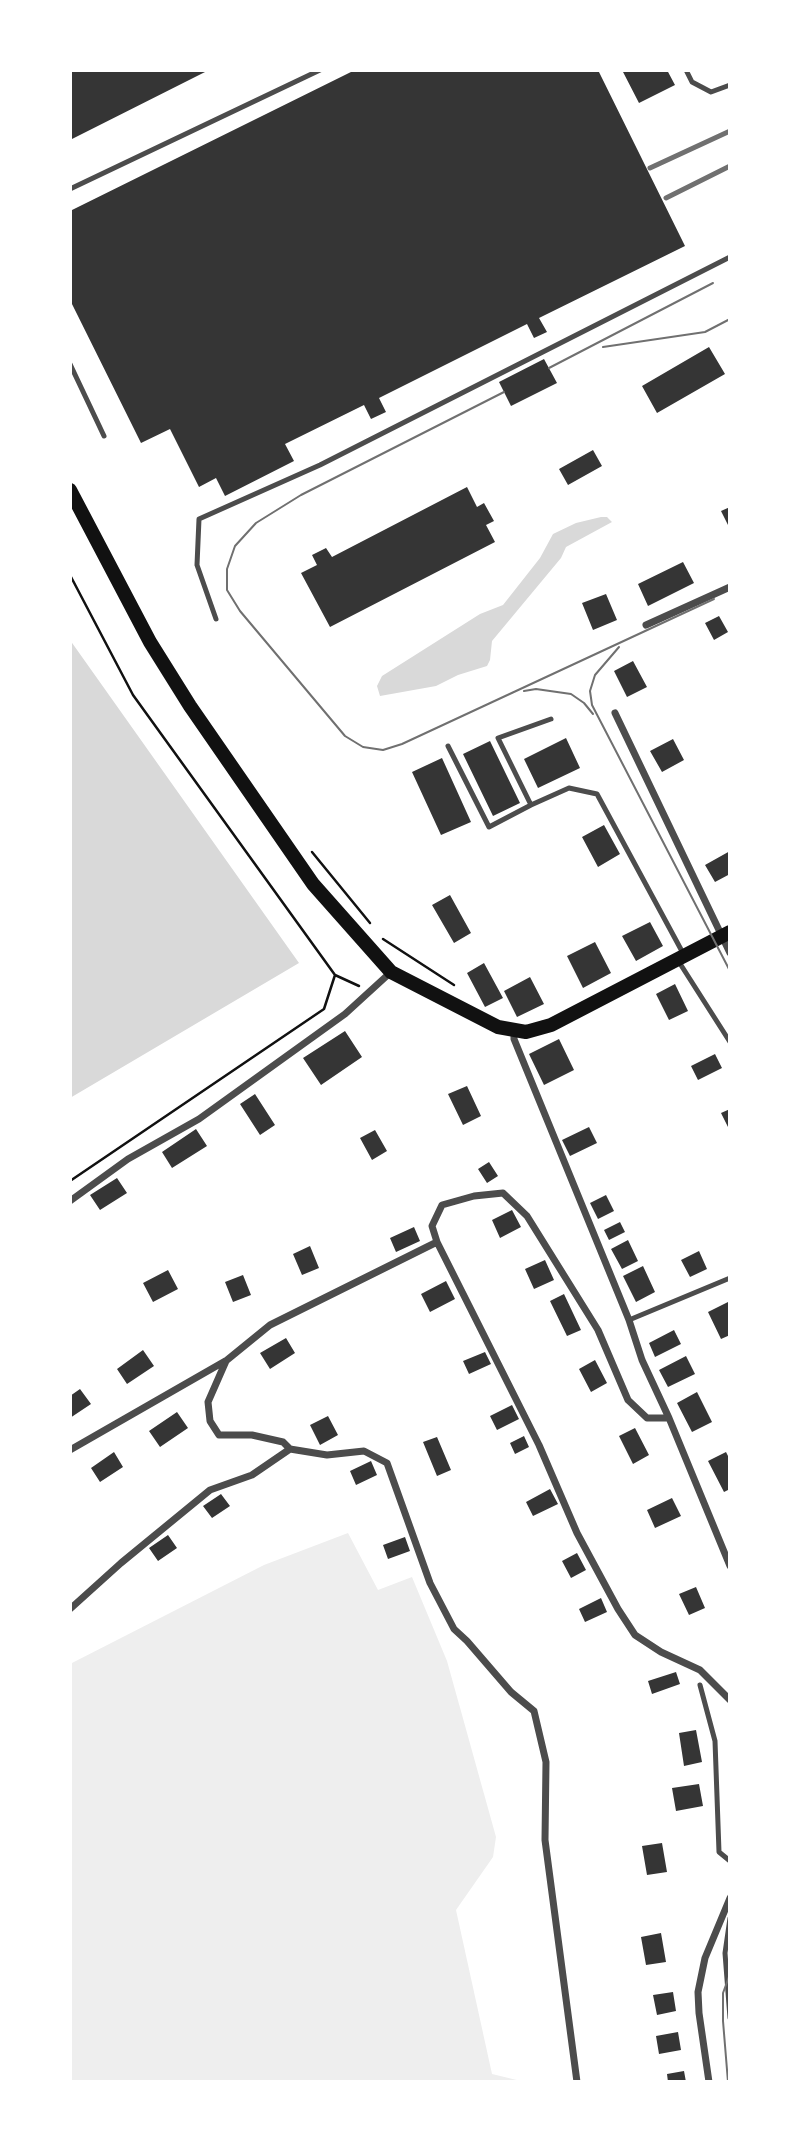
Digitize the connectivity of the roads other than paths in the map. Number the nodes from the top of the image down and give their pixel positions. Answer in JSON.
{"nodes":[{"id":1,"x":320,"y":70,"type":"edge"},
{"id":2,"x":686,"y":70,"type":"edge"},
{"id":3,"x":730,"y":85,"type":"edge"},
{"id":4,"x":70,"y":189,"type":"edge"},
{"id":5,"x":730,"y":257,"type":"edge"},
{"id":6,"x":70,"y":364,"type":"edge"},
{"id":7,"x":104,"y":436,"type":"dead end"},
{"id":8,"x":70,"y":490,"type":"edge"},
{"id":9,"x":730,"y":587,"type":"edge"},
{"id":10,"x":216,"y":619,"type":"dead end"},
{"id":11,"x":646,"y":625,"type":"dead end"},
{"id":12,"x":615,"y":713,"type":"dead end"},
{"id":13,"x":551,"y":719,"type":"dead end"},
{"id":14,"x":448,"y":746,"type":"dead end"},
{"id":15,"x":531,"y":805,"type":"junction"},
{"id":16,"x":725,"y":934,"type":"edge"},
{"id":17,"x":730,"y":953,"type":"edge"},
{"id":18,"x":680,"y":957,"type":"junction"},
{"id":19,"x":391,"y":972,"type":"junction"},
{"id":20,"x":514,"y":1030,"type":"junction"},
{"id":21,"x":730,"y":1042,"type":"edge"},
{"id":22,"x":70,"y":1201,"type":"edge"},
{"id":23,"x":437,"y":1242,"type":"junction"},
{"id":24,"x":730,"y":1278,"type":"edge"},
{"id":25,"x":629,"y":1320,"type":"junction"},
{"id":26,"x":227,"y":1360,"type":"junction"},
{"id":27,"x":669,"y":1419,"type":"junction"},
{"id":28,"x":290,"y":1449,"type":"junction"},
{"id":29,"x":70,"y":1450,"type":"edge"},
{"id":30,"x":730,"y":1566,"type":"edge"},
{"id":31,"x":70,"y":1609,"type":"edge"},
{"id":32,"x":700,"y":1685,"type":"dead end"},
{"id":33,"x":730,"y":1700,"type":"edge"},
{"id":34,"x":730,"y":1861,"type":"edge"},
{"id":35,"x":730,"y":1898,"type":"edge"},
{"id":36,"x":730,"y":1918,"type":"edge"},
{"id":37,"x":730,"y":2018,"type":"edge"},
{"id":38,"x":577,"y":2082,"type":"edge"},
{"id":39,"x":709,"y":2082,"type":"edge"}],
"edges":[{"from":1,"to":4,"type":"lane"},
{"from":2,"to":3,"type":"lane"},
{"from":5,"to":10,"type":"lane"},
{"from":6,"to":7,"type":"lane"},
{"from":8,"to":19,"type":"main road"},
{"from":9,"to":11,"type":"street"},
{"from":12,"to":16,"type":"street"},
{"from":13,"to":15,"type":"lane"},
{"from":14,"to":15,"type":"lane"},
{"from":15,"to":18,"type":"lane"},
{"from":16,"to":17,"type":"street"},
{"from":16,"to":18,"type":"main road"},
{"from":18,"to":20,"type":"main road"},
{"from":18,"to":21,"type":"lane"},
{"from":19,"to":20,"type":"main road"},
{"from":19,"to":22,"type":"street"},
{"from":20,"to":25,"type":"street"},
{"from":23,"to":26,"type":"street"},
{"from":23,"to":27,"type":"street"},
{"from":23,"to":33,"type":"street"},
{"from":24,"to":25,"type":"lane"},
{"from":25,"to":27,"type":"street"},
{"from":26,"to":28,"type":"street"},
{"from":26,"to":29,"type":"street"},
{"from":27,"to":30,"type":"street"},
{"from":28,"to":31,"type":"street"},
{"from":28,"to":38,"type":"street"},
{"from":32,"to":34,"type":"lane"},
{"from":35,"to":39,"type":"street"},
{"from":36,"to":37,"type":"lane"}]}
